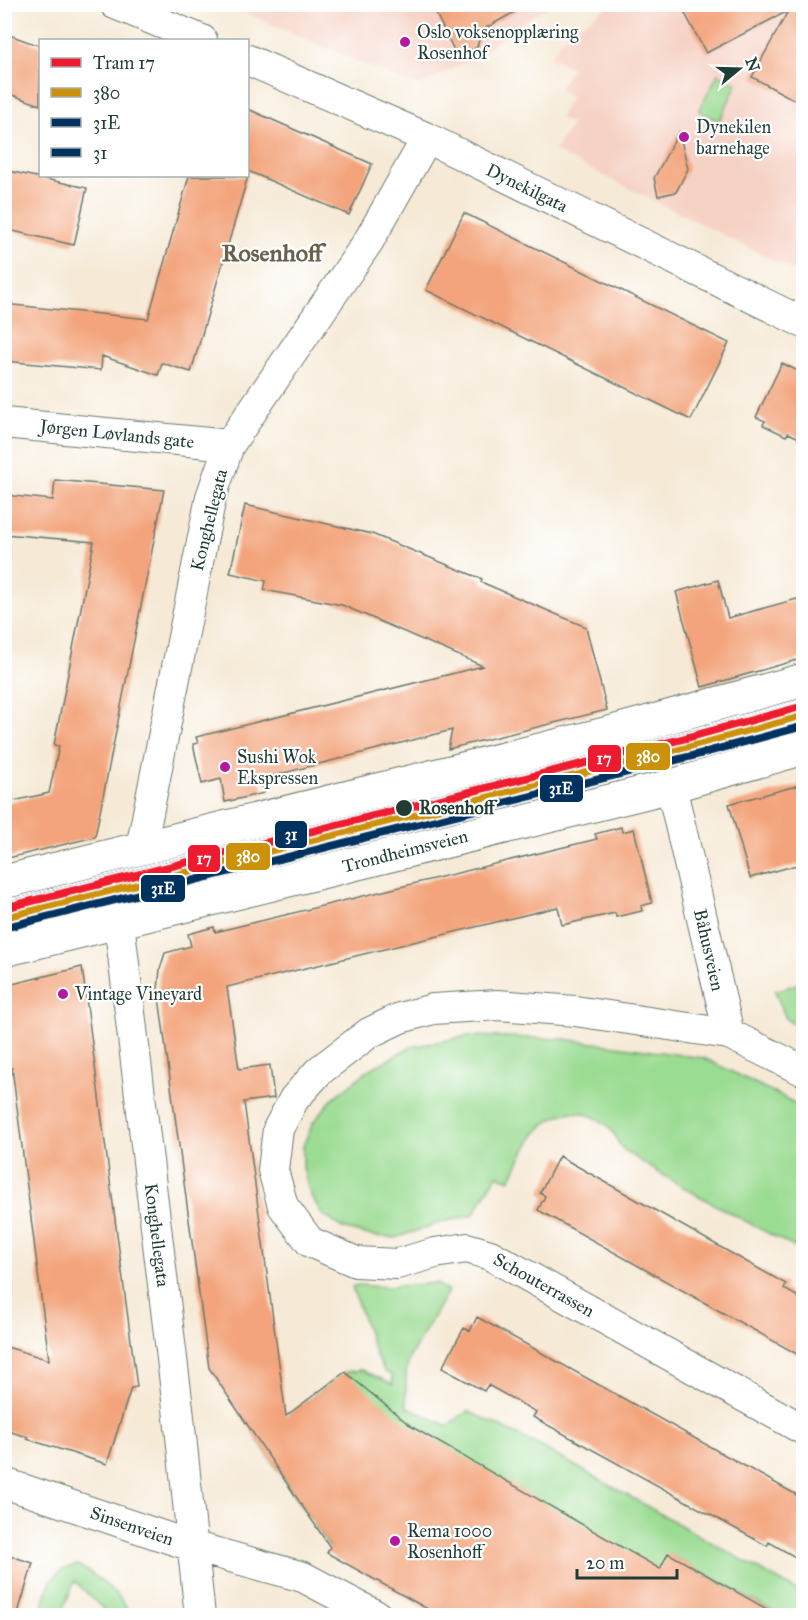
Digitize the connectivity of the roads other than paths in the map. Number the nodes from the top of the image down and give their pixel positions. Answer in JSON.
{"nodes":[{"id":1,"x":115,"y":4,"type":"edge"},
{"id":2,"x":200,"y":39,"type":"edge"},
{"id":3,"x":249,"y":60,"type":"edge"},
{"id":4,"x":427,"y":138,"type":"junction"},
{"id":5,"x":804,"y":323,"type":"edge"},
{"id":6,"x":4,"y":423,"type":"edge"},
{"id":7,"x":229,"y":445,"type":"junction"},
{"id":8,"x":804,"y":680,"type":"edge"},
{"id":9,"x":804,"y":748,"type":"edge"},
{"id":10,"x":670,"y":786,"type":"junction"},
{"id":11,"x":141,"y":848,"type":"junction"},
{"id":12,"x":4,"y":882,"type":"edge"},
{"id":13,"x":119,"y":922,"type":"junction"},
{"id":14,"x":4,"y":950,"type":"edge"},
{"id":15,"x":729,"y":1034,"type":"junction"},
{"id":16,"x":804,"y":1071,"type":"edge"},
{"id":17,"x":804,"y":1430,"type":"edge"},
{"id":18,"x":4,"y":1483,"type":"edge"},
{"id":19,"x":195,"y":1547,"type":"junction"},
{"id":20,"x":200,"y":1616,"type":"edge"},
{"id":21,"x":377,"y":1616,"type":"edge"}],
"edges":[{"from":1,"to":2,"type":"street"},
{"from":3,"to":4,"type":"street","name":"Dynekilgata"},
{"from":4,"to":5,"type":"street","name":"Dynekilgata"},
{"from":4,"to":7,"type":"street","name":"Konghellegata"},
{"from":6,"to":7,"type":"street","name":"Jørgen Løvlands gate"},
{"from":7,"to":11,"type":"street","name":"Konghellegata"},
{"from":8,"to":11,"type":"main road"},
{"from":9,"to":10,"type":"main road","name":"Trondheimsveien"},
{"from":10,"to":13,"type":"main road","name":"Trondheimsveien"},
{"from":10,"to":15,"type":"street","name":"Båhusveien"},
{"from":11,"to":12,"type":"main road"},
{"from":13,"to":14,"type":"main road","name":"Trondheimsveien"},
{"from":13,"to":19,"type":"street","name":"Konghellegata"},
{"from":15,"to":16,"type":"street"},
{"from":15,"to":17,"type":"street","name":"Schouterrassen"},
{"from":18,"to":19,"type":"street","name":"Sinsenveien"},
{"from":19,"to":20,"type":"street","name":"Sinsenveien"},
{"from":19,"to":21,"type":"street"}]}
